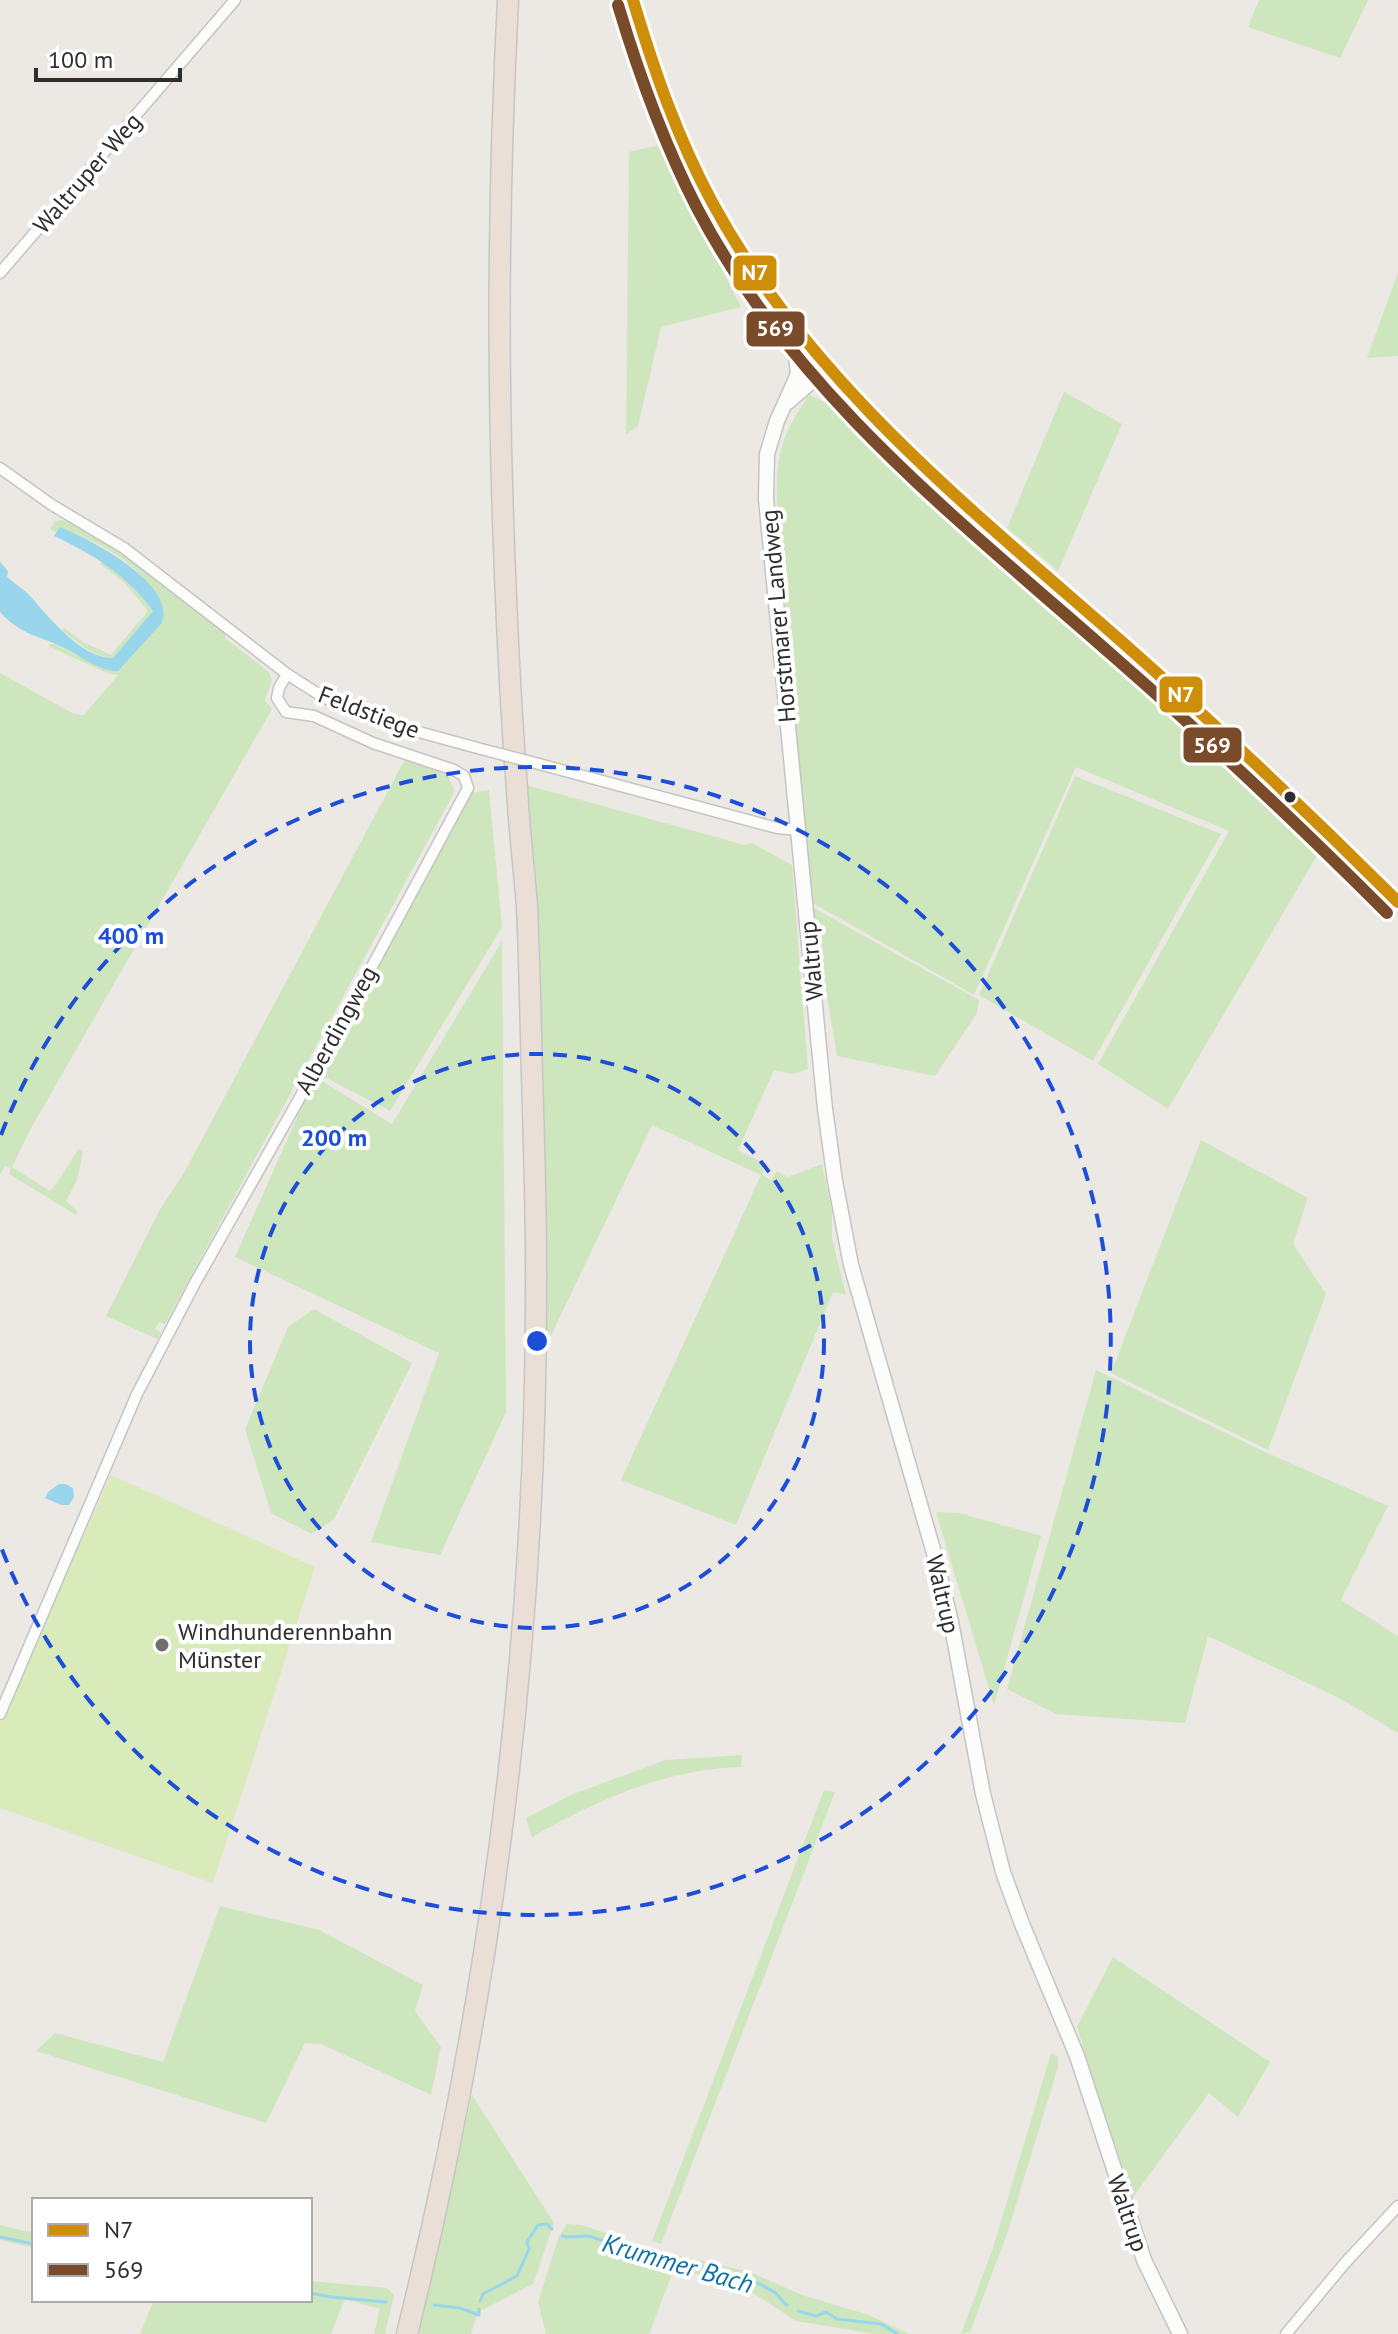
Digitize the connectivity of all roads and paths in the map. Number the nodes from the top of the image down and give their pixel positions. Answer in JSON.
{"nodes":[{"id":1,"x":235,"y":0,"type":"edge"},
{"id":2,"x":500,"y":0,"type":"edge"},
{"id":3,"x":508,"y":0,"type":"edge"},
{"id":4,"x":633,"y":0,"type":"edge"},
{"id":5,"x":0,"y":273,"type":"edge"},
{"id":6,"x":778,"y":307,"type":"junction"},
{"id":7,"x":823,"y":363,"type":"junction"},
{"id":8,"x":798,"y":374,"type":"junction"},
{"id":9,"x":784,"y":405,"type":"junction"},
{"id":10,"x":0,"y":468,"type":"edge"},
{"id":11,"x":287,"y":674,"type":"junction"},
{"id":12,"x":798,"y":830,"type":"junction"},
{"id":13,"x":1398,"y":902,"type":"edge"},
{"id":14,"x":0,"y":1714,"type":"edge"},
{"id":15,"x":1398,"y":2206,"type":"edge"},
{"id":16,"x":396,"y":2334,"type":"edge"},
{"id":17,"x":407,"y":2334,"type":"edge"},
{"id":18,"x":1180,"y":2334,"type":"edge"},
{"id":19,"x":1286,"y":2334,"type":"edge"}],
"edges":[{"from":1,"to":5,"type":"street","name":"Waltruper Weg"},
{"from":2,"to":16,"type":"highway"},
{"from":3,"to":17,"type":"highway"},
{"from":4,"to":6,"type":"main road"},
{"from":6,"to":7,"type":"main road"},
{"from":6,"to":8,"type":"main road"},
{"from":7,"to":8,"type":"main road","name":"Horstmarer Landweg"},
{"from":7,"to":9,"type":"main road","name":"Horstmarer Landweg"},
{"from":7,"to":13,"type":"main road"},
{"from":8,"to":9,"type":"main road","name":"Horstmarer Landweg"},
{"from":9,"to":12,"type":"main road","name":"Horstmarer Landweg"},
{"from":10,"to":11,"type":"street","name":"Feldstiege"},
{"from":11,"to":12,"type":"street","name":"Feldstiege","bridge":true},
{"from":11,"to":14,"type":"street","name":"Alberdingweg"},
{"from":12,"to":18,"type":"main road","name":"Waltrup"},
{"from":15,"to":19,"type":"street"}]}
